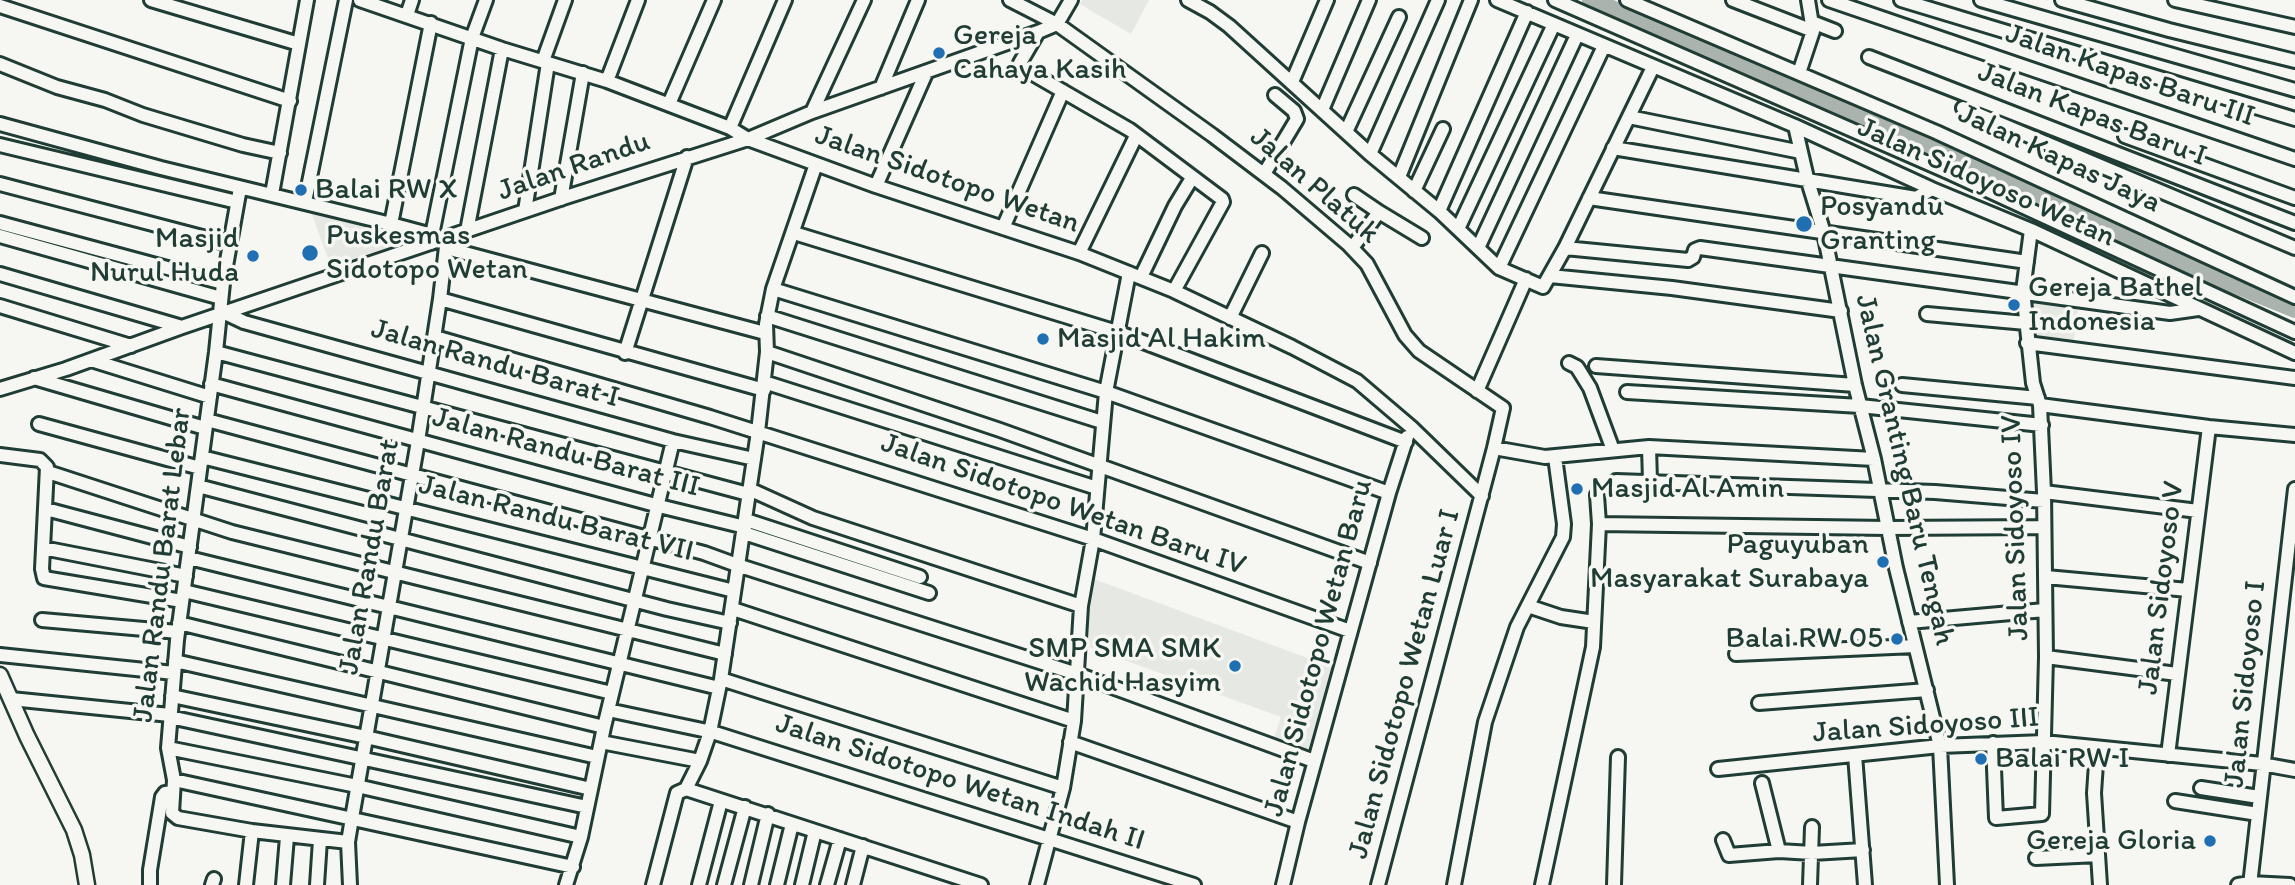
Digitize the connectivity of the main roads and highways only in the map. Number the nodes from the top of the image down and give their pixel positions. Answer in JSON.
{"nodes":[{"id":1,"x":0,"y":675,"type":"edge"},
{"id":2,"x":7,"y":696,"type":"edge"},
{"id":3,"x":87,"y":885,"type":"edge"}],
"edges":[{"from":1,"to":2,"type":"main road"},
{"from":2,"to":3,"type":"main road"}]}
